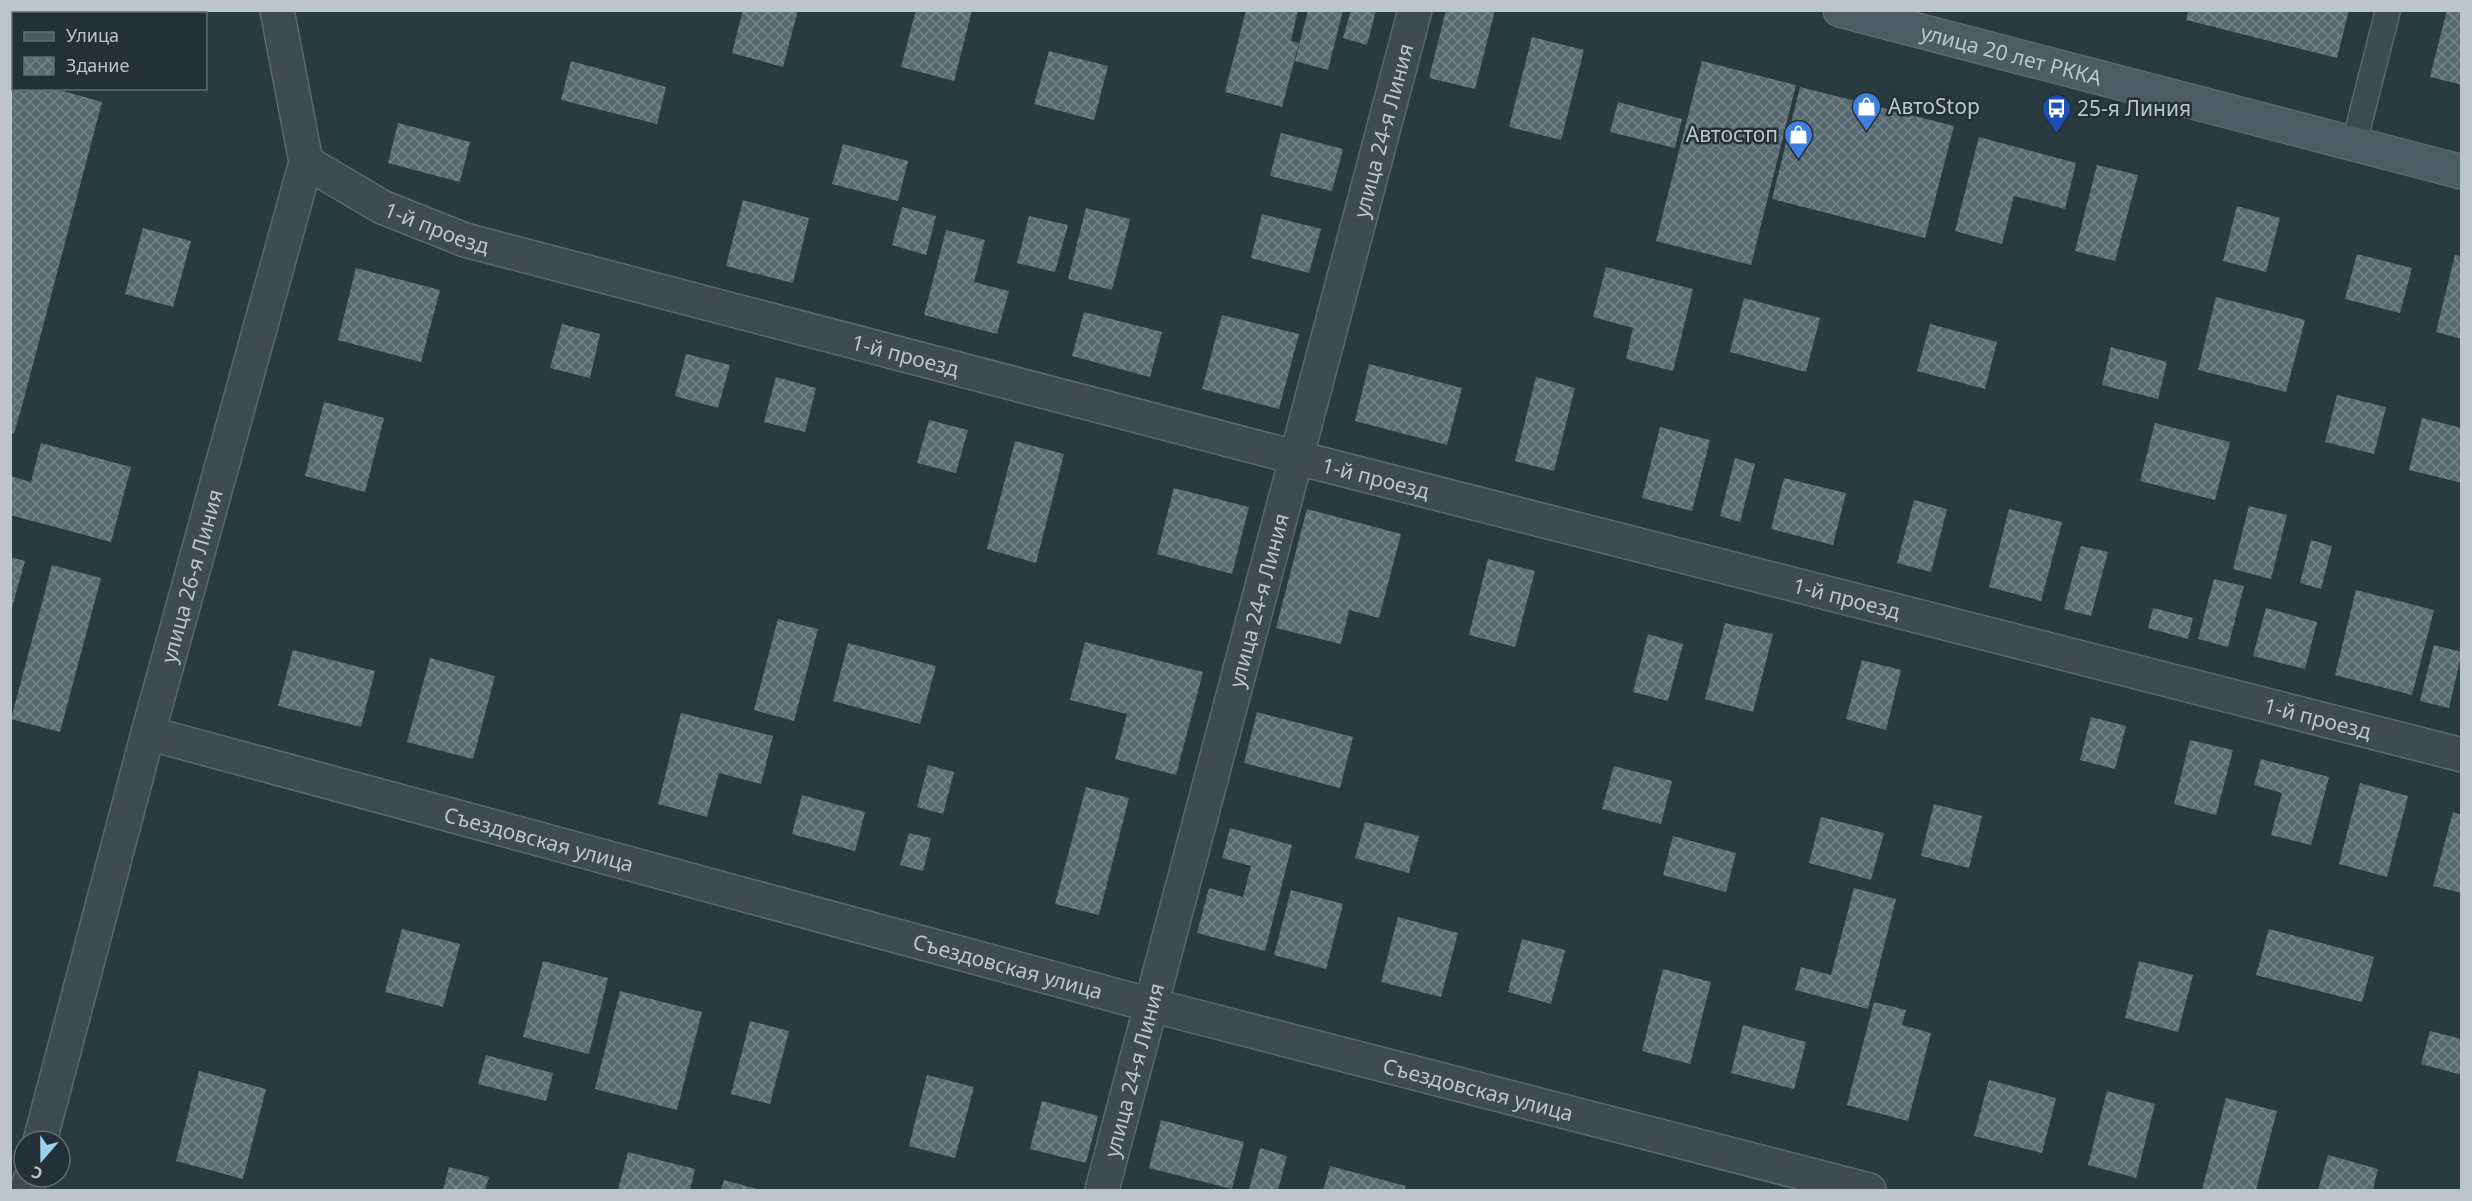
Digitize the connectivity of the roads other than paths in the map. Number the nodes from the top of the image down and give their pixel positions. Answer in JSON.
{"nodes":[{"id":1,"x":276,"y":10,"type":"edge"},
{"id":2,"x":1415,"y":10,"type":"edge"},
{"id":3,"x":1840,"y":10,"type":"edge"},
{"id":4,"x":2388,"y":10,"type":"edge"},
{"id":5,"x":1873,"y":15,"type":"edge"},
{"id":6,"x":2354,"y":144,"type":"junction"},
{"id":7,"x":306,"y":162,"type":"junction"},
{"id":8,"x":2462,"y":172,"type":"edge"},
{"id":9,"x":1298,"y":458,"type":"junction"},
{"id":10,"x":148,"y":733,"type":"junction"},
{"id":11,"x":2462,"y":754,"type":"edge"},
{"id":12,"x":1150,"y":1005,"type":"junction"},
{"id":13,"x":43,"y":1129,"type":"edge"},
{"id":14,"x":1102,"y":1191,"type":"edge"},
{"id":15,"x":1869,"y":1191,"type":"edge"}],
"edges":[{"from":1,"to":7,"type":"street","name":"улица 26-я Линия"},
{"from":2,"to":9,"type":"street","name":"улица 24-я Линия"},
{"from":3,"to":5,"type":"main road","name":"улица 20 лет РККА"},
{"from":4,"to":6,"type":"lane"},
{"from":5,"to":6,"type":"main road","name":"улица 20 лет РККА"},
{"from":6,"to":8,"type":"main road","name":"улица 20 лет РККА"},
{"from":7,"to":9,"type":"street","name":"1-й проезд"},
{"from":7,"to":10,"type":"street","name":"улица 26-я Линия"},
{"from":9,"to":11,"type":"street","name":"1-й проезд"},
{"from":9,"to":12,"type":"street","name":"улица 24-я Линия"},
{"from":10,"to":12,"type":"street","name":"Съездовская улица"},
{"from":10,"to":13,"type":"street","name":"улица 26-я Линия"},
{"from":12,"to":14,"type":"street","name":"улица 24-я Линия"},
{"from":12,"to":15,"type":"street","name":"Съездовская улица"}]}
